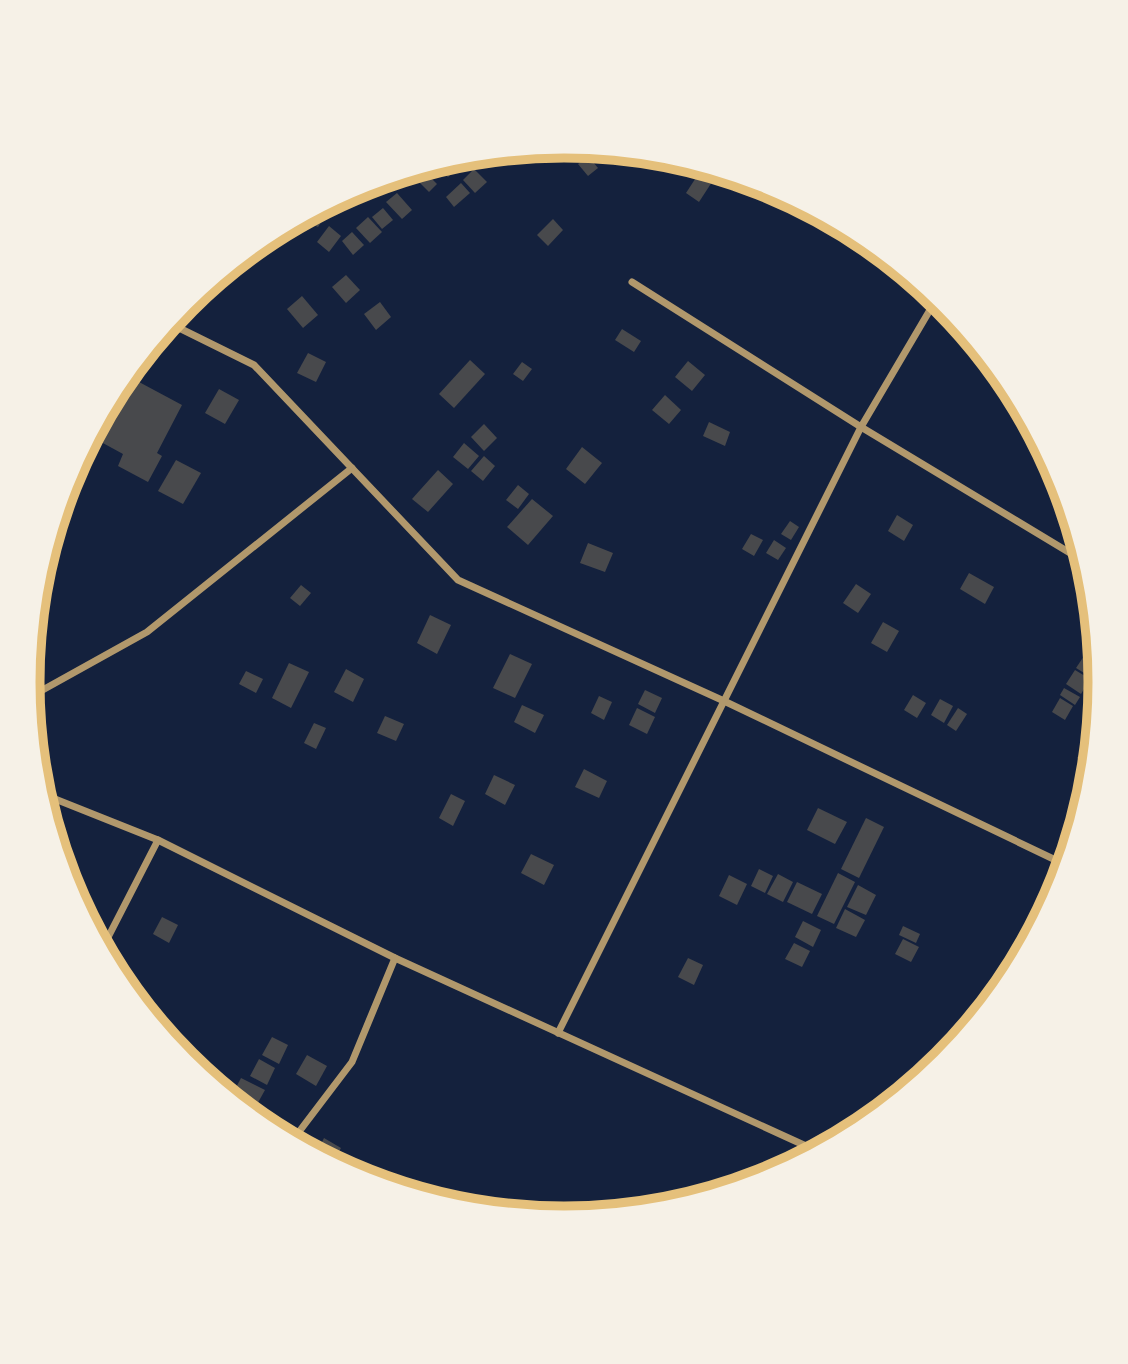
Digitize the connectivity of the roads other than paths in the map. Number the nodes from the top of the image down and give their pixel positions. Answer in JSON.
{"nodes":[{"id":1,"x":632,"y":282,"type":"dead end"},
{"id":2,"x":931,"y":309,"type":"edge"},
{"id":3,"x":179,"y":328,"type":"edge"},
{"id":4,"x":861,"y":427,"type":"junction"},
{"id":5,"x":352,"y":468,"type":"junction"},
{"id":6,"x":1072,"y":554,"type":"edge"},
{"id":7,"x":40,"y":691,"type":"edge"},
{"id":8,"x":724,"y":701,"type":"junction"},
{"id":9,"x":53,"y":798,"type":"edge"},
{"id":10,"x":158,"y":840,"type":"junction"},
{"id":11,"x":1056,"y":860,"type":"edge"},
{"id":12,"x":107,"y":939,"type":"edge"},
{"id":13,"x":396,"y":958,"type":"junction"},
{"id":14,"x":558,"y":1033,"type":"junction"},
{"id":15,"x":298,"y":1133,"type":"edge"},
{"id":16,"x":807,"y":1146,"type":"edge"}],
"edges":[{"from":1,"to":4,"type":"street"},
{"from":2,"to":4,"type":"street"},
{"from":3,"to":5,"type":"street"},
{"from":4,"to":6,"type":"street"},
{"from":4,"to":8,"type":"street"},
{"from":5,"to":7,"type":"street"},
{"from":5,"to":8,"type":"street"},
{"from":8,"to":11,"type":"street"},
{"from":8,"to":14,"type":"street"},
{"from":9,"to":10,"type":"street"},
{"from":10,"to":12,"type":"street"},
{"from":10,"to":13,"type":"street"},
{"from":13,"to":14,"type":"street"},
{"from":13,"to":15,"type":"street"},
{"from":14,"to":16,"type":"street"}]}
